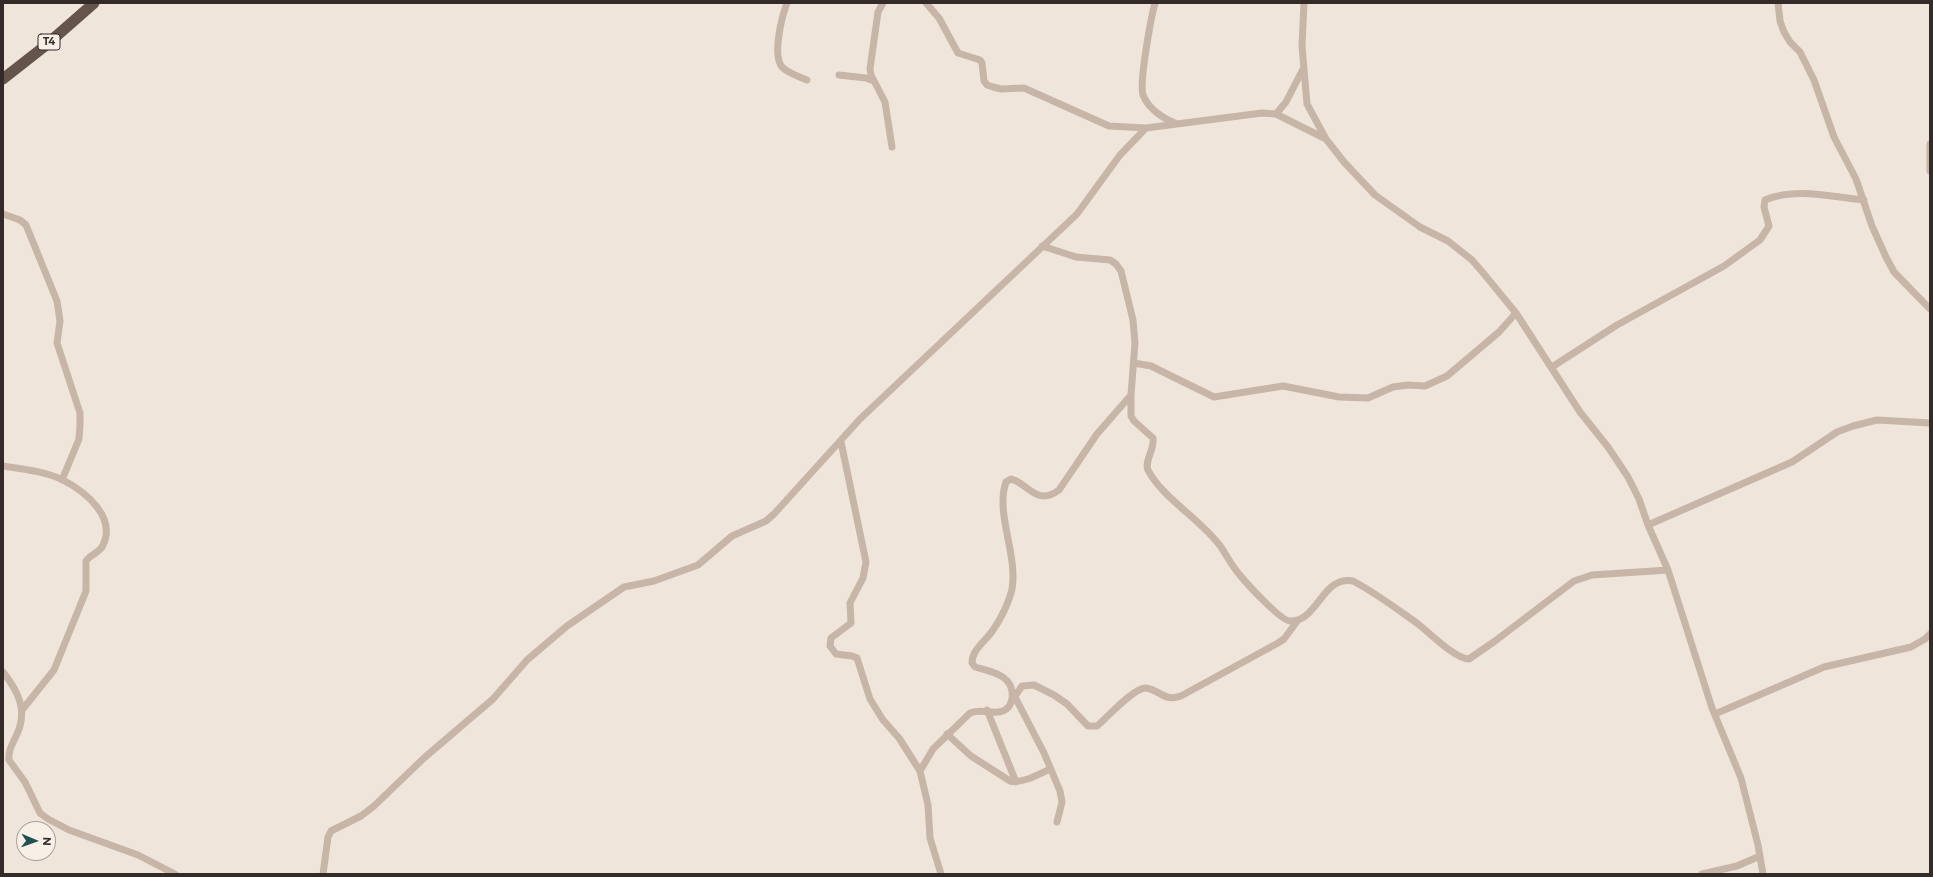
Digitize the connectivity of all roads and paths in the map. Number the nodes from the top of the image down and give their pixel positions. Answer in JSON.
{"nodes":[{"id":1,"x":94,"y":3,"type":"edge"},
{"id":2,"x":787,"y":3,"type":"edge"},
{"id":3,"x":883,"y":3,"type":"edge"},
{"id":4,"x":926,"y":3,"type":"edge"},
{"id":5,"x":1148,"y":3,"type":"edge"},
{"id":6,"x":1155,"y":3,"type":"edge"},
{"id":7,"x":1304,"y":3,"type":"edge"},
{"id":8,"x":1778,"y":3,"type":"edge"},
{"id":9,"x":1151,"y":17,"type":"junction"},
{"id":10,"x":1303,"y":69,"type":"junction"},
{"id":11,"x":839,"y":75,"type":"dead end"},
{"id":12,"x":3,"y":79,"type":"edge"},
{"id":13,"x":807,"y":80,"type":"dead end"},
{"id":14,"x":874,"y":81,"type":"junction"},
{"id":15,"x":1276,"y":114,"type":"junction"},
{"id":16,"x":1177,"y":123,"type":"junction"},
{"id":17,"x":1146,"y":128,"type":"junction"},
{"id":18,"x":1326,"y":139,"type":"junction"},
{"id":19,"x":1930,"y":144,"type":"edge"},
{"id":20,"x":892,"y":147,"type":"dead end"},
{"id":21,"x":1930,"y":171,"type":"edge"},
{"id":22,"x":1864,"y":200,"type":"junction"},
{"id":23,"x":3,"y":214,"type":"edge"},
{"id":24,"x":1042,"y":246,"type":"junction"},
{"id":25,"x":1930,"y":309,"type":"edge"},
{"id":26,"x":1516,"y":313,"type":"junction"},
{"id":27,"x":1134,"y":363,"type":"junction"},
{"id":28,"x":1552,"y":367,"type":"junction"},
{"id":29,"x":1131,"y":395,"type":"junction"},
{"id":30,"x":1930,"y":423,"type":"edge"},
{"id":31,"x":841,"y":442,"type":"junction"},
{"id":32,"x":3,"y":466,"type":"edge"},
{"id":33,"x":62,"y":480,"type":"junction"},
{"id":34,"x":1648,"y":525,"type":"junction"},
{"id":35,"x":1668,"y":570,"type":"junction"},
{"id":36,"x":1298,"y":620,"type":"junction"},
{"id":37,"x":1930,"y":634,"type":"edge"},
{"id":38,"x":3,"y":672,"type":"edge"},
{"id":39,"x":1013,"y":700,"type":"junction"},
{"id":40,"x":22,"y":710,"type":"junction"},
{"id":41,"x":987,"y":710,"type":"junction"},
{"id":42,"x":1714,"y":714,"type":"junction"},
{"id":43,"x":947,"y":734,"type":"junction"},
{"id":44,"x":10,"y":746,"type":"junction"},
{"id":45,"x":3,"y":750,"type":"edge"},
{"id":46,"x":1050,"y":769,"type":"junction"},
{"id":47,"x":920,"y":771,"type":"junction"},
{"id":48,"x":1016,"y":782,"type":"junction"},
{"id":49,"x":1057,"y":822,"type":"dead end"},
{"id":50,"x":1760,"y":856,"type":"junction"},
{"id":51,"x":175,"y":874,"type":"edge"},
{"id":52,"x":323,"y":874,"type":"edge"},
{"id":53,"x":941,"y":874,"type":"edge"},
{"id":54,"x":1702,"y":874,"type":"edge"},
{"id":55,"x":1763,"y":874,"type":"edge"}],
"edges":[{"from":1,"to":12,"type":"highway","number":"T4"},
{"from":2,"to":13,"type":"street"},
{"from":3,"to":14,"type":"street"},
{"from":4,"to":17,"type":"street"},
{"from":5,"to":9,"type":"street"},
{"from":6,"to":9,"type":"street"},
{"from":7,"to":10,"type":"street"},
{"from":8,"to":22,"type":"street"},
{"from":9,"to":16,"type":"street"},
{"from":10,"to":15,"type":"street"},
{"from":10,"to":18,"type":"street"},
{"from":11,"to":14,"type":"street"},
{"from":14,"to":20,"type":"street"},
{"from":15,"to":16,"type":"street"},
{"from":15,"to":18,"type":"street"},
{"from":16,"to":17,"type":"street"},
{"from":17,"to":24,"type":"street"},
{"from":18,"to":26,"type":"street"},
{"from":19,"to":21,"type":"street"},
{"from":22,"to":25,"type":"street"},
{"from":22,"to":28,"type":"street"},
{"from":23,"to":33,"type":"street"},
{"from":24,"to":27,"type":"street"},
{"from":24,"to":31,"type":"street"},
{"from":26,"to":27,"type":"street"},
{"from":26,"to":28,"type":"street"},
{"from":27,"to":29,"type":"street"},
{"from":28,"to":34,"type":"street"},
{"from":29,"to":36,"type":"street"},
{"from":29,"to":39,"type":"street"},
{"from":30,"to":34,"type":"street"},
{"from":31,"to":47,"type":"street"},
{"from":31,"to":52,"type":"street"},
{"from":32,"to":33,"type":"street"},
{"from":33,"to":40,"type":"street"},
{"from":34,"to":35,"type":"street"},
{"from":35,"to":36,"type":"street"},
{"from":35,"to":42,"type":"street"},
{"from":36,"to":39,"type":"street"},
{"from":37,"to":42,"type":"street"},
{"from":38,"to":40,"type":"street"},
{"from":39,"to":41,"type":"street"},
{"from":39,"to":46,"type":"street"},
{"from":40,"to":44,"type":"street"},
{"from":41,"to":43,"type":"street"},
{"from":41,"to":48,"type":"street"},
{"from":42,"to":50,"type":"street"},
{"from":43,"to":47,"type":"street"},
{"from":43,"to":48,"type":"street"},
{"from":44,"to":45,"type":"street"},
{"from":44,"to":51,"type":"street"},
{"from":46,"to":48,"type":"street"},
{"from":46,"to":49,"type":"street"},
{"from":47,"to":53,"type":"street"},
{"from":50,"to":54,"type":"street"},
{"from":50,"to":55,"type":"street"}]}
